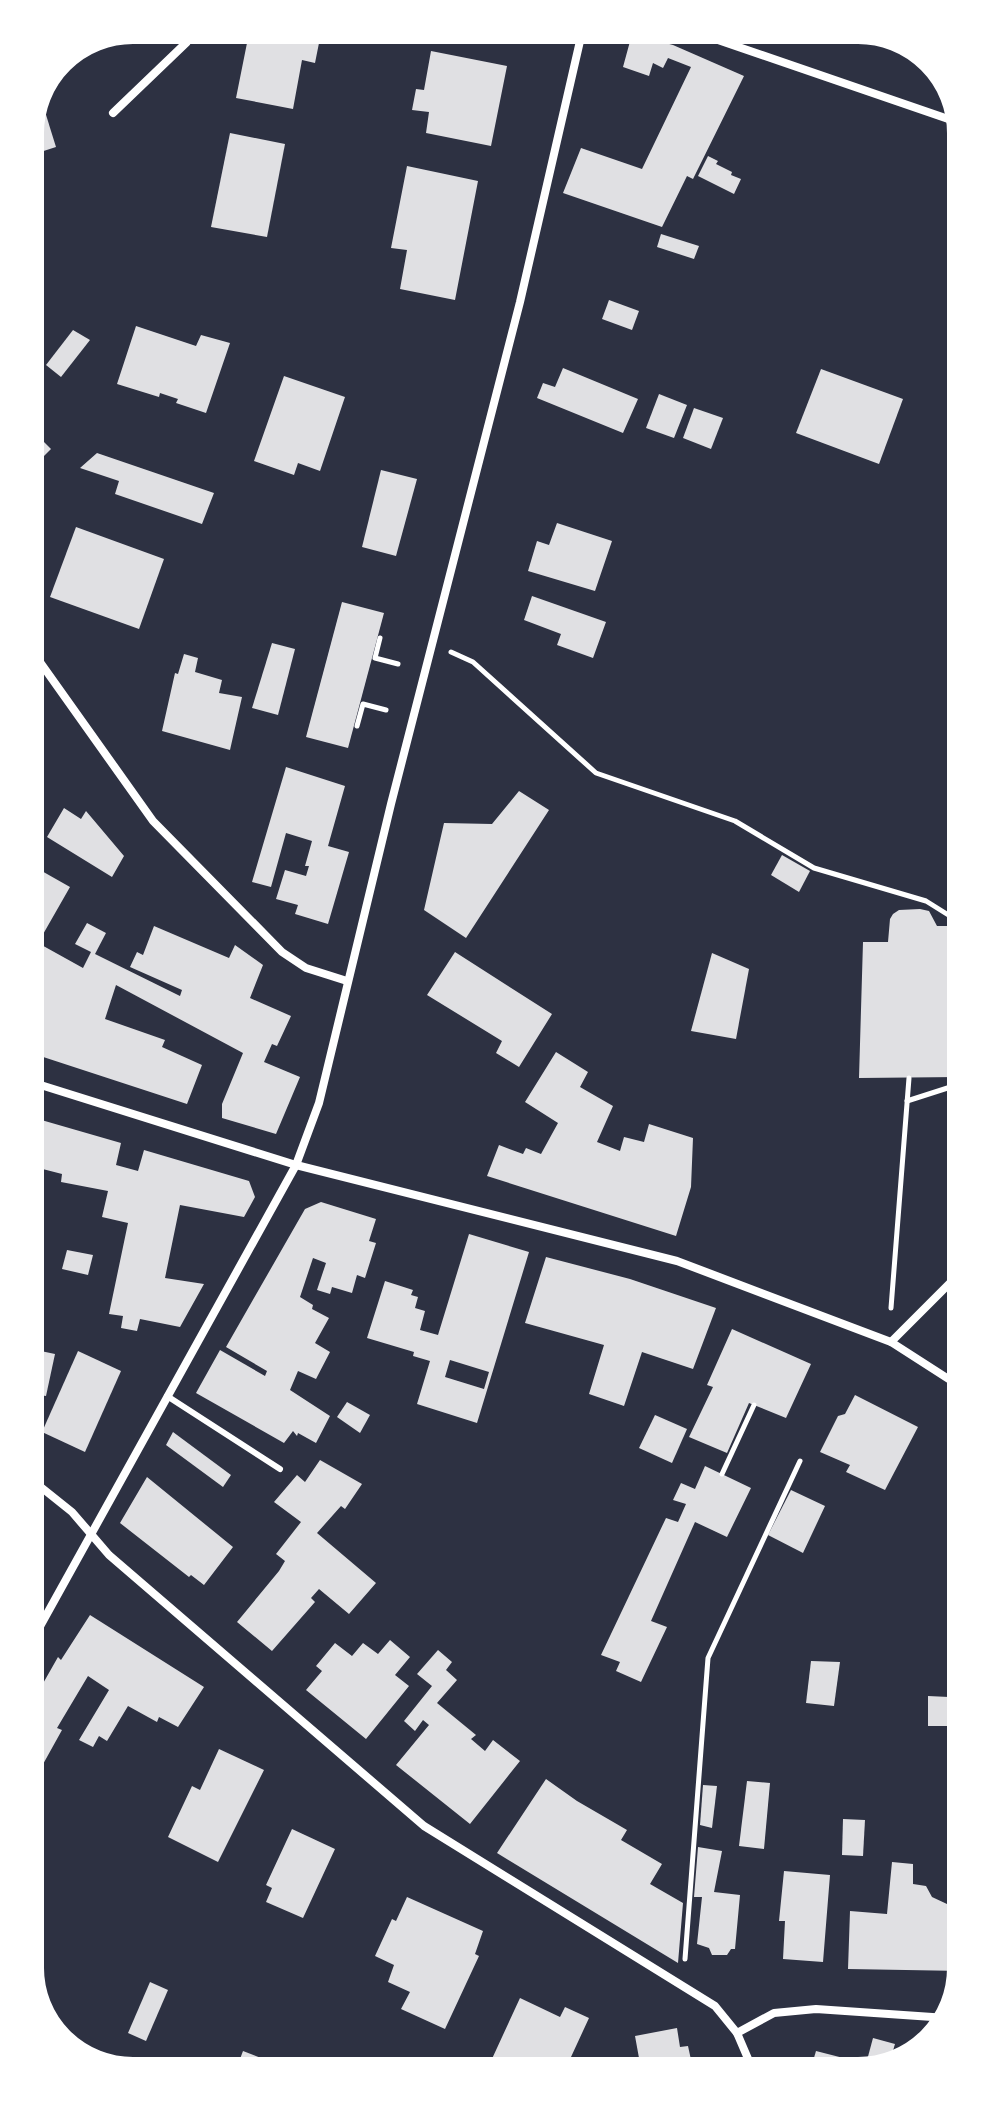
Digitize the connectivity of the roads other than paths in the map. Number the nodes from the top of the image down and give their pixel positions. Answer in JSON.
{"nodes":[{"id":1,"x":187,"y":42,"type":"edge"},
{"id":2,"x":580,"y":42,"type":"edge"},
{"id":3,"x":724,"y":42,"type":"edge"},
{"id":4,"x":113,"y":113,"type":"dead end"},
{"id":5,"x":947,"y":119,"type":"edge"},
{"id":6,"x":42,"y":665,"type":"edge"},
{"id":7,"x":347,"y":981,"type":"junction"},
{"id":8,"x":42,"y":1085,"type":"edge"},
{"id":9,"x":296,"y":1165,"type":"junction"},
{"id":10,"x":949,"y":1284,"type":"edge"},
{"id":11,"x":889,"y":1342,"type":"junction"},
{"id":12,"x":949,"y":1380,"type":"edge"},
{"id":13,"x":167,"y":1396,"type":"junction"},
{"id":14,"x":280,"y":1469,"type":"dead end"},
{"id":15,"x":42,"y":1488,"type":"edge"},
{"id":16,"x":91,"y":1532,"type":"junction"},
{"id":17,"x":42,"y":1622,"type":"edge"},
{"id":18,"x":935,"y":2017,"type":"edge"},
{"id":19,"x":737,"y":2033,"type":"junction"},
{"id":20,"x":748,"y":2059,"type":"edge"}],
"edges":[{"from":1,"to":4,"type":"street"},
{"from":2,"to":7,"type":"street"},
{"from":3,"to":5,"type":"street"},
{"from":6,"to":7,"type":"street"},
{"from":7,"to":9,"type":"street"},
{"from":8,"to":9,"type":"street"},
{"from":9,"to":11,"type":"street"},
{"from":9,"to":13,"type":"street"},
{"from":10,"to":11,"type":"street"},
{"from":11,"to":12,"type":"street"},
{"from":13,"to":14,"type":"lane"},
{"from":13,"to":16,"type":"street"},
{"from":15,"to":16,"type":"street"},
{"from":16,"to":17,"type":"street"},
{"from":16,"to":19,"type":"street"},
{"from":18,"to":19,"type":"street"},
{"from":19,"to":20,"type":"street"}]}
